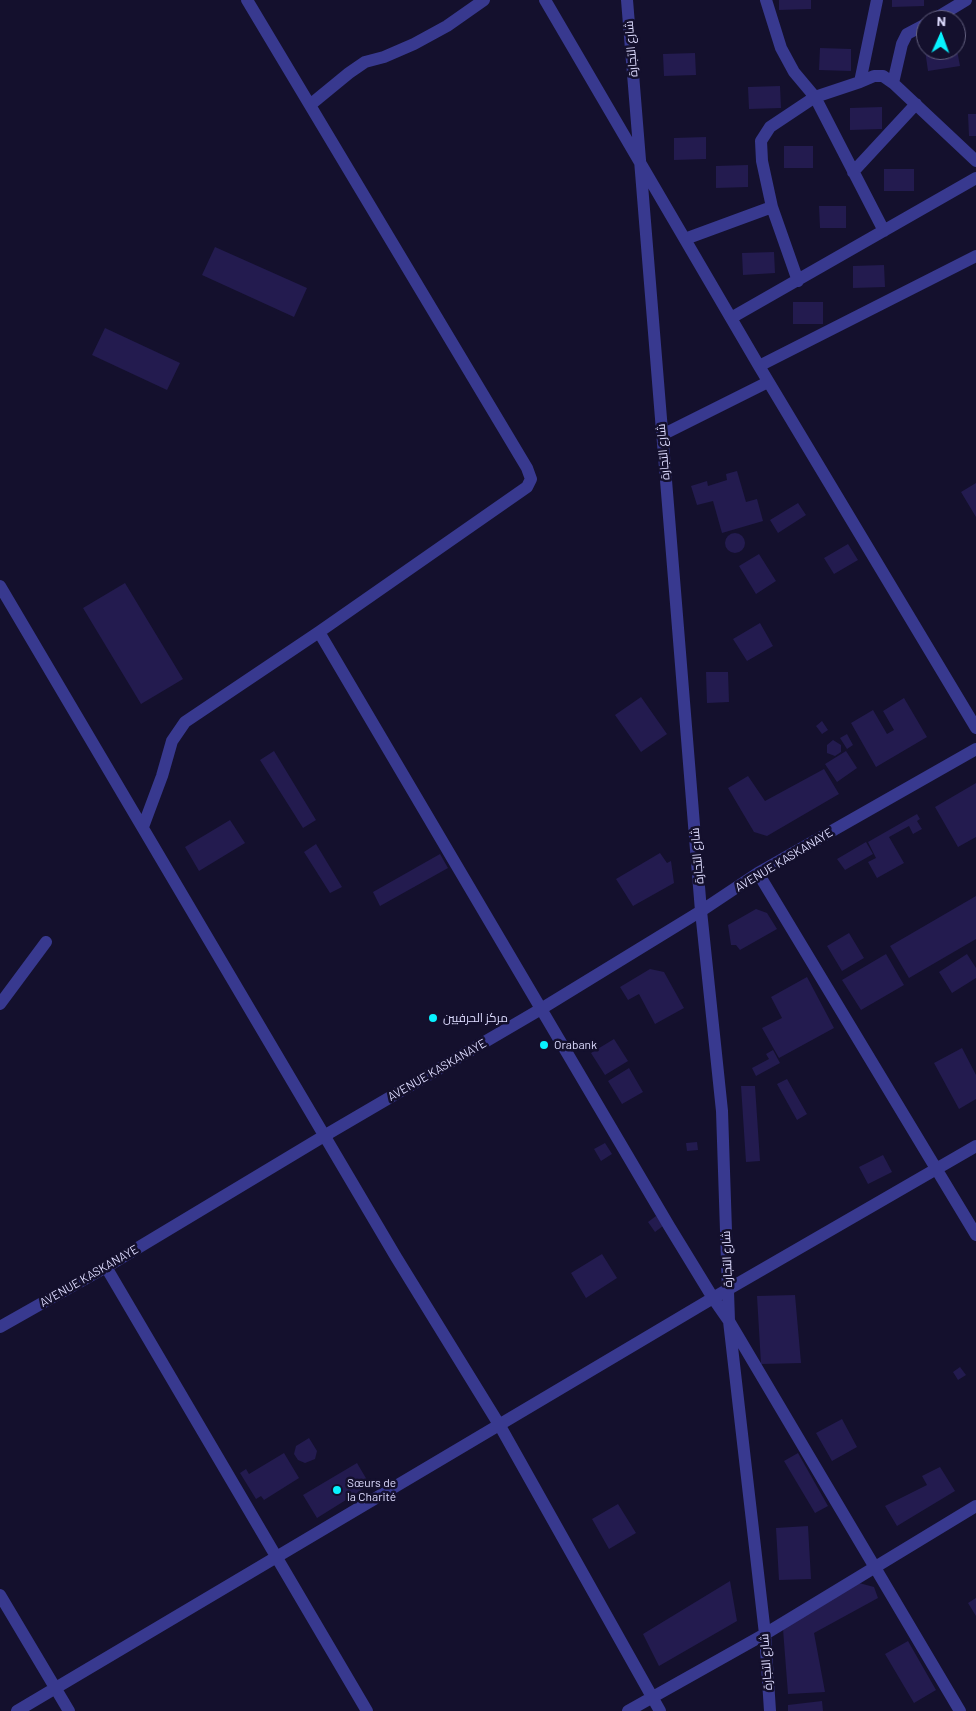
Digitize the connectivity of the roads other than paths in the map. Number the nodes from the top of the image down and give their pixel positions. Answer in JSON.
{"nodes":[{"id":1,"x":247,"y":0,"type":"edge"},
{"id":2,"x":484,"y":0,"type":"edge"},
{"id":3,"x":545,"y":0,"type":"edge"},
{"id":4,"x":627,"y":0,"type":"edge"},
{"id":5,"x":766,"y":0,"type":"edge"},
{"id":6,"x":877,"y":0,"type":"edge"},
{"id":7,"x":966,"y":0,"type":"edge"},
{"id":8,"x":950,"y":10,"type":"edge"},
{"id":9,"x":916,"y":29,"type":"edge"},
{"id":10,"x":860,"y":82,"type":"junction"},
{"id":11,"x":893,"y":83,"type":"junction"},
{"id":12,"x":815,"y":97,"type":"junction"},
{"id":13,"x":916,"y":104,"type":"junction"},
{"id":14,"x":310,"y":105,"type":"junction"},
{"id":15,"x":640,"y":160,"type":"junction"},
{"id":16,"x":976,"y":161,"type":"edge"},
{"id":17,"x":853,"y":172,"type":"junction"},
{"id":18,"x":976,"y":178,"type":"edge"},
{"id":19,"x":772,"y":207,"type":"junction"},
{"id":20,"x":884,"y":231,"type":"junction"},
{"id":21,"x":685,"y":239,"type":"junction"},
{"id":22,"x":976,"y":256,"type":"edge"},
{"id":23,"x":798,"y":281,"type":"junction"},
{"id":24,"x":731,"y":318,"type":"junction"},
{"id":25,"x":759,"y":366,"type":"junction"},
{"id":26,"x":768,"y":382,"type":"junction"},
{"id":27,"x":662,"y":435,"type":"junction"},
{"id":28,"x":0,"y":586,"type":"edge"},
{"id":29,"x":320,"y":632,"type":"junction"},
{"id":30,"x":976,"y":728,"type":"edge"},
{"id":31,"x":976,"y":748,"type":"edge"},
{"id":32,"x":143,"y":827,"type":"junction"},
{"id":33,"x":758,"y":873,"type":"junction"},
{"id":34,"x":701,"y":912,"type":"junction"},
{"id":35,"x":46,"y":942,"type":"dead end"},
{"id":36,"x":0,"y":1004,"type":"edge"},
{"id":37,"x":541,"y":1009,"type":"junction"},
{"id":38,"x":324,"y":1136,"type":"junction"},
{"id":39,"x":976,"y":1146,"type":"edge"},
{"id":40,"x":936,"y":1169,"type":"junction"},
{"id":41,"x":976,"y":1235,"type":"edge"},
{"id":42,"x":106,"y":1267,"type":"junction"},
{"id":43,"x":728,"y":1290,"type":"junction"},
{"id":44,"x":713,"y":1298,"type":"junction"},
{"id":45,"x":729,"y":1321,"type":"junction"},
{"id":46,"x":0,"y":1327,"type":"edge"},
{"id":47,"x":500,"y":1426,"type":"junction"},
{"id":48,"x":976,"y":1506,"type":"edge"},
{"id":49,"x":277,"y":1558,"type":"junction"},
{"id":50,"x":876,"y":1567,"type":"junction"},
{"id":51,"x":0,"y":1595,"type":"edge"},
{"id":52,"x":765,"y":1634,"type":"junction"},
{"id":53,"x":55,"y":1688,"type":"junction"},
{"id":54,"x":652,"y":1697,"type":"junction"},
{"id":55,"x":17,"y":1711,"type":"edge"},
{"id":56,"x":69,"y":1711,"type":"edge"},
{"id":57,"x":367,"y":1711,"type":"edge"},
{"id":58,"x":628,"y":1711,"type":"edge"},
{"id":59,"x":660,"y":1711,"type":"edge"},
{"id":60,"x":770,"y":1711,"type":"edge"},
{"id":61,"x":960,"y":1711,"type":"edge"}],
"edges":[{"from":1,"to":14,"type":"street"},
{"from":2,"to":14,"type":"street"},
{"from":3,"to":15,"type":"street"},
{"from":4,"to":15,"type":"street","name":"شارع التجارة"},
{"from":5,"to":12,"type":"street"},
{"from":6,"to":10,"type":"street"},
{"from":7,"to":8,"type":"street"},
{"from":9,"to":11,"type":"street"},
{"from":10,"to":11,"type":"street"},
{"from":10,"to":12,"type":"street"},
{"from":11,"to":13,"type":"street"},
{"from":12,"to":17,"type":"street"},
{"from":12,"to":19,"type":"street"},
{"from":13,"to":16,"type":"street"},
{"from":13,"to":17,"type":"street"},
{"from":14,"to":29,"type":"street"},
{"from":15,"to":21,"type":"street"},
{"from":15,"to":27,"type":"street","name":"شارع التجارة"},
{"from":17,"to":20,"type":"street"},
{"from":18,"to":20,"type":"street"},
{"from":19,"to":21,"type":"street"},
{"from":19,"to":23,"type":"street"},
{"from":20,"to":23,"type":"street"},
{"from":21,"to":24,"type":"street"},
{"from":22,"to":25,"type":"street"},
{"from":23,"to":24,"type":"street"},
{"from":24,"to":25,"type":"street"},
{"from":25,"to":26,"type":"street"},
{"from":26,"to":27,"type":"street"},
{"from":26,"to":30,"type":"street"},
{"from":27,"to":34,"type":"street","name":"شارع التجارة"},
{"from":28,"to":32,"type":"street"},
{"from":29,"to":32,"type":"street"},
{"from":29,"to":37,"type":"street"},
{"from":31,"to":33,"type":"street","name":"AVENUE KASKANAYE"},
{"from":32,"to":38,"type":"street"},
{"from":33,"to":34,"type":"street","name":"AVENUE KASKANAYE"},
{"from":33,"to":40,"type":"street"},
{"from":34,"to":37,"type":"street","name":"AVENUE KASKANAYE"},
{"from":34,"to":43,"type":"street","name":"شارع التجارة"},
{"from":35,"to":36,"type":"street"},
{"from":37,"to":38,"type":"street","name":"AVENUE KASKANAYE"},
{"from":37,"to":44,"type":"street"},
{"from":38,"to":42,"type":"street","name":"AVENUE KASKANAYE"},
{"from":38,"to":47,"type":"street"},
{"from":39,"to":40,"type":"street"},
{"from":40,"to":41,"type":"street"},
{"from":40,"to":43,"type":"street"},
{"from":42,"to":46,"type":"street","name":"AVENUE KASKANAYE"},
{"from":42,"to":49,"type":"street"},
{"from":43,"to":44,"type":"street"},
{"from":43,"to":45,"type":"street","name":"شارع التجارة"},
{"from":44,"to":45,"type":"street"},
{"from":44,"to":47,"type":"street"},
{"from":45,"to":50,"type":"street"},
{"from":45,"to":52,"type":"street","name":"شارع التجارة"},
{"from":47,"to":49,"type":"street"},
{"from":47,"to":54,"type":"street"},
{"from":48,"to":50,"type":"street"},
{"from":49,"to":53,"type":"street"},
{"from":49,"to":57,"type":"street"},
{"from":50,"to":52,"type":"street"},
{"from":50,"to":61,"type":"street"},
{"from":51,"to":53,"type":"street"},
{"from":52,"to":54,"type":"street"},
{"from":52,"to":60,"type":"street","name":"شارع التجارة"},
{"from":53,"to":55,"type":"street"},
{"from":53,"to":56,"type":"street"},
{"from":54,"to":58,"type":"street"},
{"from":54,"to":59,"type":"street"}]}
